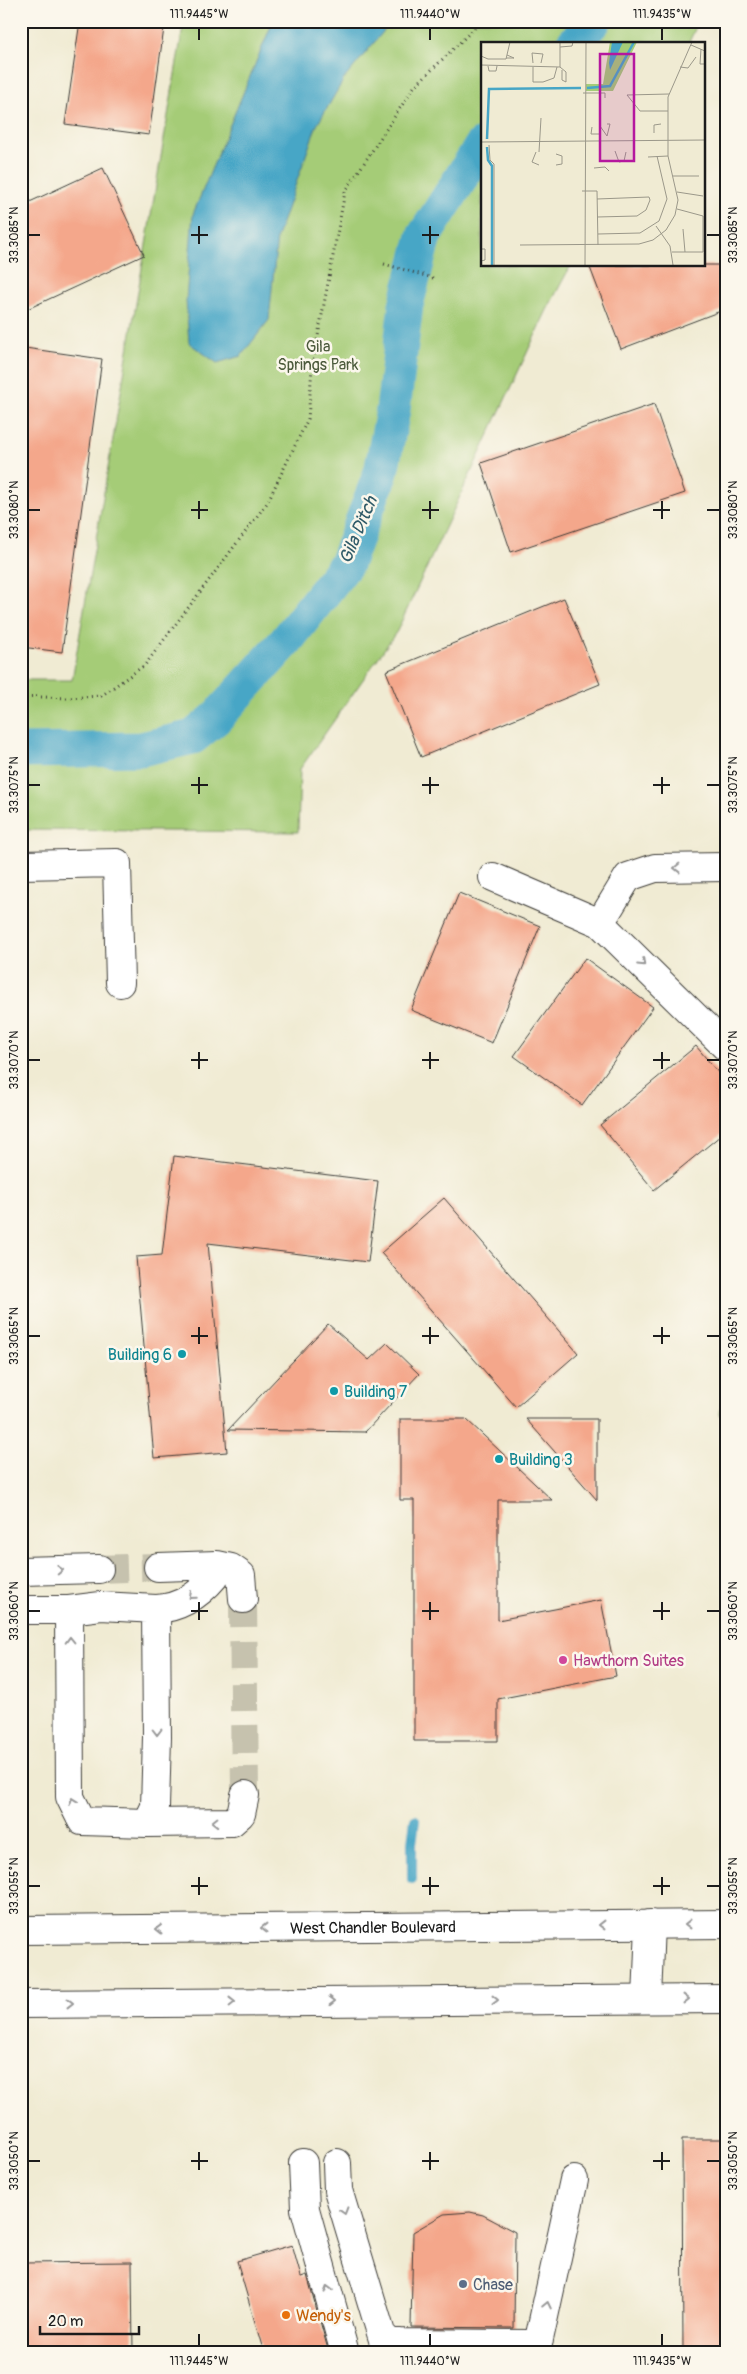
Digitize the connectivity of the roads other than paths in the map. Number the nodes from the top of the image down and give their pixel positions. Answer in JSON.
{"nodes":[{"id":1,"x":21,"y":865,"type":"edge"},
{"id":2,"x":726,"y":868,"type":"edge"},
{"id":3,"x":493,"y":877,"type":"dead end"},
{"id":4,"x":600,"y":923,"type":"junction"},
{"id":5,"x":120,"y":983,"type":"dead end"},
{"id":6,"x":726,"y":1047,"type":"edge"},
{"id":7,"x":216,"y":1564,"type":"junction"},
{"id":8,"x":158,"y":1567,"type":"tunnel mouth"},
{"id":9,"x":99,"y":1569,"type":"tunnel mouth"},
{"id":10,"x":21,"y":1571,"type":"edge"},
{"id":11,"x":243,"y":1599,"type":"tunnel mouth"},
{"id":12,"x":156,"y":1609,"type":"junction"},
{"id":13,"x":21,"y":1610,"type":"edge"},
{"id":14,"x":69,"y":1610,"type":"junction"},
{"id":15,"x":245,"y":1794,"type":"tunnel mouth"},
{"id":16,"x":147,"y":1823,"type":"junction"},
{"id":17,"x":650,"y":1924,"type":"junction"},
{"id":18,"x":726,"y":1924,"type":"edge"},
{"id":19,"x":21,"y":1930,"type":"edge"},
{"id":20,"x":647,"y":1999,"type":"junction"},
{"id":21,"x":726,"y":1999,"type":"edge"},
{"id":22,"x":21,"y":2004,"type":"edge"},
{"id":23,"x":303,"y":2163,"type":"dead end"},
{"id":24,"x":337,"y":2163,"type":"dead end"},
{"id":25,"x":574,"y":2180,"type":"dead end"},
{"id":26,"x":387,"y":2347,"type":"edge"},
{"id":27,"x":536,"y":2349,"type":"edge"},
{"id":28,"x":345,"y":2353,"type":"edge"}],
"edges":[{"from":1,"to":5,"type":"main road"},
{"from":2,"to":4,"type":"main road","one_way":true},
{"from":3,"to":4,"type":"main road"},
{"from":4,"to":6,"type":"main road","one_way":true},
{"from":7,"to":8,"type":"main road"},
{"from":7,"to":11,"type":"main road"},
{"from":7,"to":12,"type":"main road","one_way":true},
{"from":10,"to":9,"type":"main road","one_way":true},
{"from":12,"to":14,"type":"main road"},
{"from":12,"to":16,"type":"main road","one_way":true},
{"from":13,"to":14,"type":"main road"},
{"from":16,"to":14,"type":"main road","one_way":true},
{"from":15,"to":16,"type":"main road","one_way":true},
{"from":18,"to":17,"type":"main road","name":"West Chandler Boulevard","one_way":true},
{"from":17,"to":19,"type":"main road","name":"West Chandler Boulevard","one_way":true},
{"from":17,"to":20,"type":"main road"},
{"from":20,"to":21,"type":"main road","one_way":true},
{"from":22,"to":20,"type":"main road","one_way":true},
{"from":28,"to":23,"type":"main road","one_way":true},
{"from":24,"to":26,"type":"main road","one_way":true},
{"from":27,"to":25,"type":"main road","one_way":true},
{"from":26,"to":27,"type":"main road"}]}
